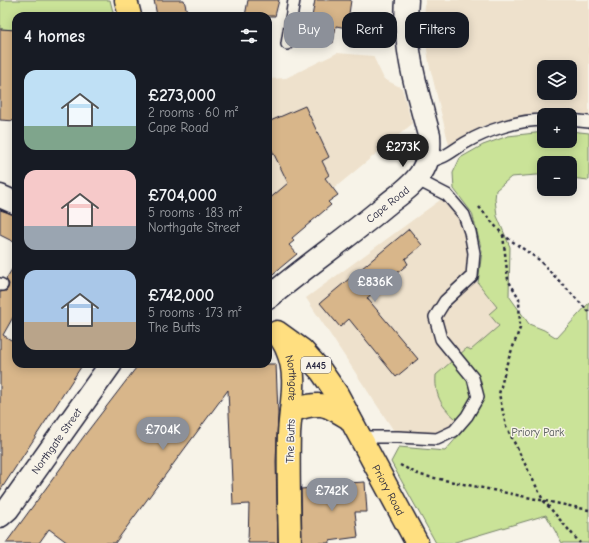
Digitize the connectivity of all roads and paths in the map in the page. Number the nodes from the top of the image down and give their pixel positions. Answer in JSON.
{"nodes":[{"id":1,"x":126,"y":0,"type":"edge"},
{"id":2,"x":294,"y":0,"type":"edge"},
{"id":3,"x":407,"y":0,"type":"edge"},
{"id":4,"x":129,"y":12,"type":"edge"},
{"id":5,"x":292,"y":12,"type":"edge"},
{"id":6,"x":537,"y":120,"type":"edge"},
{"id":7,"x":577,"y":121,"type":"edge"},
{"id":8,"x":589,"y":122,"type":"edge"},
{"id":9,"x":421,"y":171,"type":"junction"},
{"id":10,"x":475,"y":202,"type":"dead end"},
{"id":11,"x":503,"y":235,"type":"junction"},
{"id":12,"x":272,"y":295,"type":"edge"},
{"id":13,"x":589,"y":312,"type":"edge"},
{"id":14,"x":272,"y":328,"type":"edge"},
{"id":15,"x":108,"y":368,"type":"edge"},
{"id":16,"x":291,"y":411,"type":"junction"},
{"id":17,"x":350,"y":419,"type":"junction"},
{"id":18,"x":361,"y":437,"type":"junction"},
{"id":19,"x":397,"y":464,"type":"dead end"},
{"id":20,"x":543,"y":500,"type":"junction"},
{"id":21,"x":589,"y":510,"type":"edge"},
{"id":22,"x":0,"y":516,"type":"edge"},
{"id":23,"x":290,"y":543,"type":"edge"},
{"id":24,"x":417,"y":543,"type":"edge"},
{"id":25,"x":580,"y":543,"type":"edge"}],
"edges":[{"from":1,"to":4,"type":"main road"},
{"from":2,"to":5,"type":"lane"},
{"from":3,"to":9,"type":"street"},
{"from":6,"to":9,"type":"lane"},
{"from":7,"to":8,"type":"lane"},
{"from":9,"to":12,"type":"street","name":"Cape Road"},
{"from":9,"to":18,"type":"lane"},
{"from":10,"to":11,"type":"path"},
{"from":11,"to":13,"type":"path"},
{"from":11,"to":20,"type":"path"},
{"from":14,"to":16,"type":"main road","name":"Northgate"},
{"from":14,"to":17,"type":"main road","name":"Northgate","number":"A445"},
{"from":15,"to":22,"type":"street","name":"Northgate Street"},
{"from":16,"to":17,"type":"main road","name":"Northgate"},
{"from":16,"to":23,"type":"main road","name":"The Butts"},
{"from":17,"to":18,"type":"main road","name":"Northgate","number":"A445"},
{"from":18,"to":24,"type":"main road","name":"Priory Road","number":"A445"},
{"from":19,"to":20,"type":"path"},
{"from":20,"to":21,"type":"path"},
{"from":20,"to":25,"type":"path"}]}
